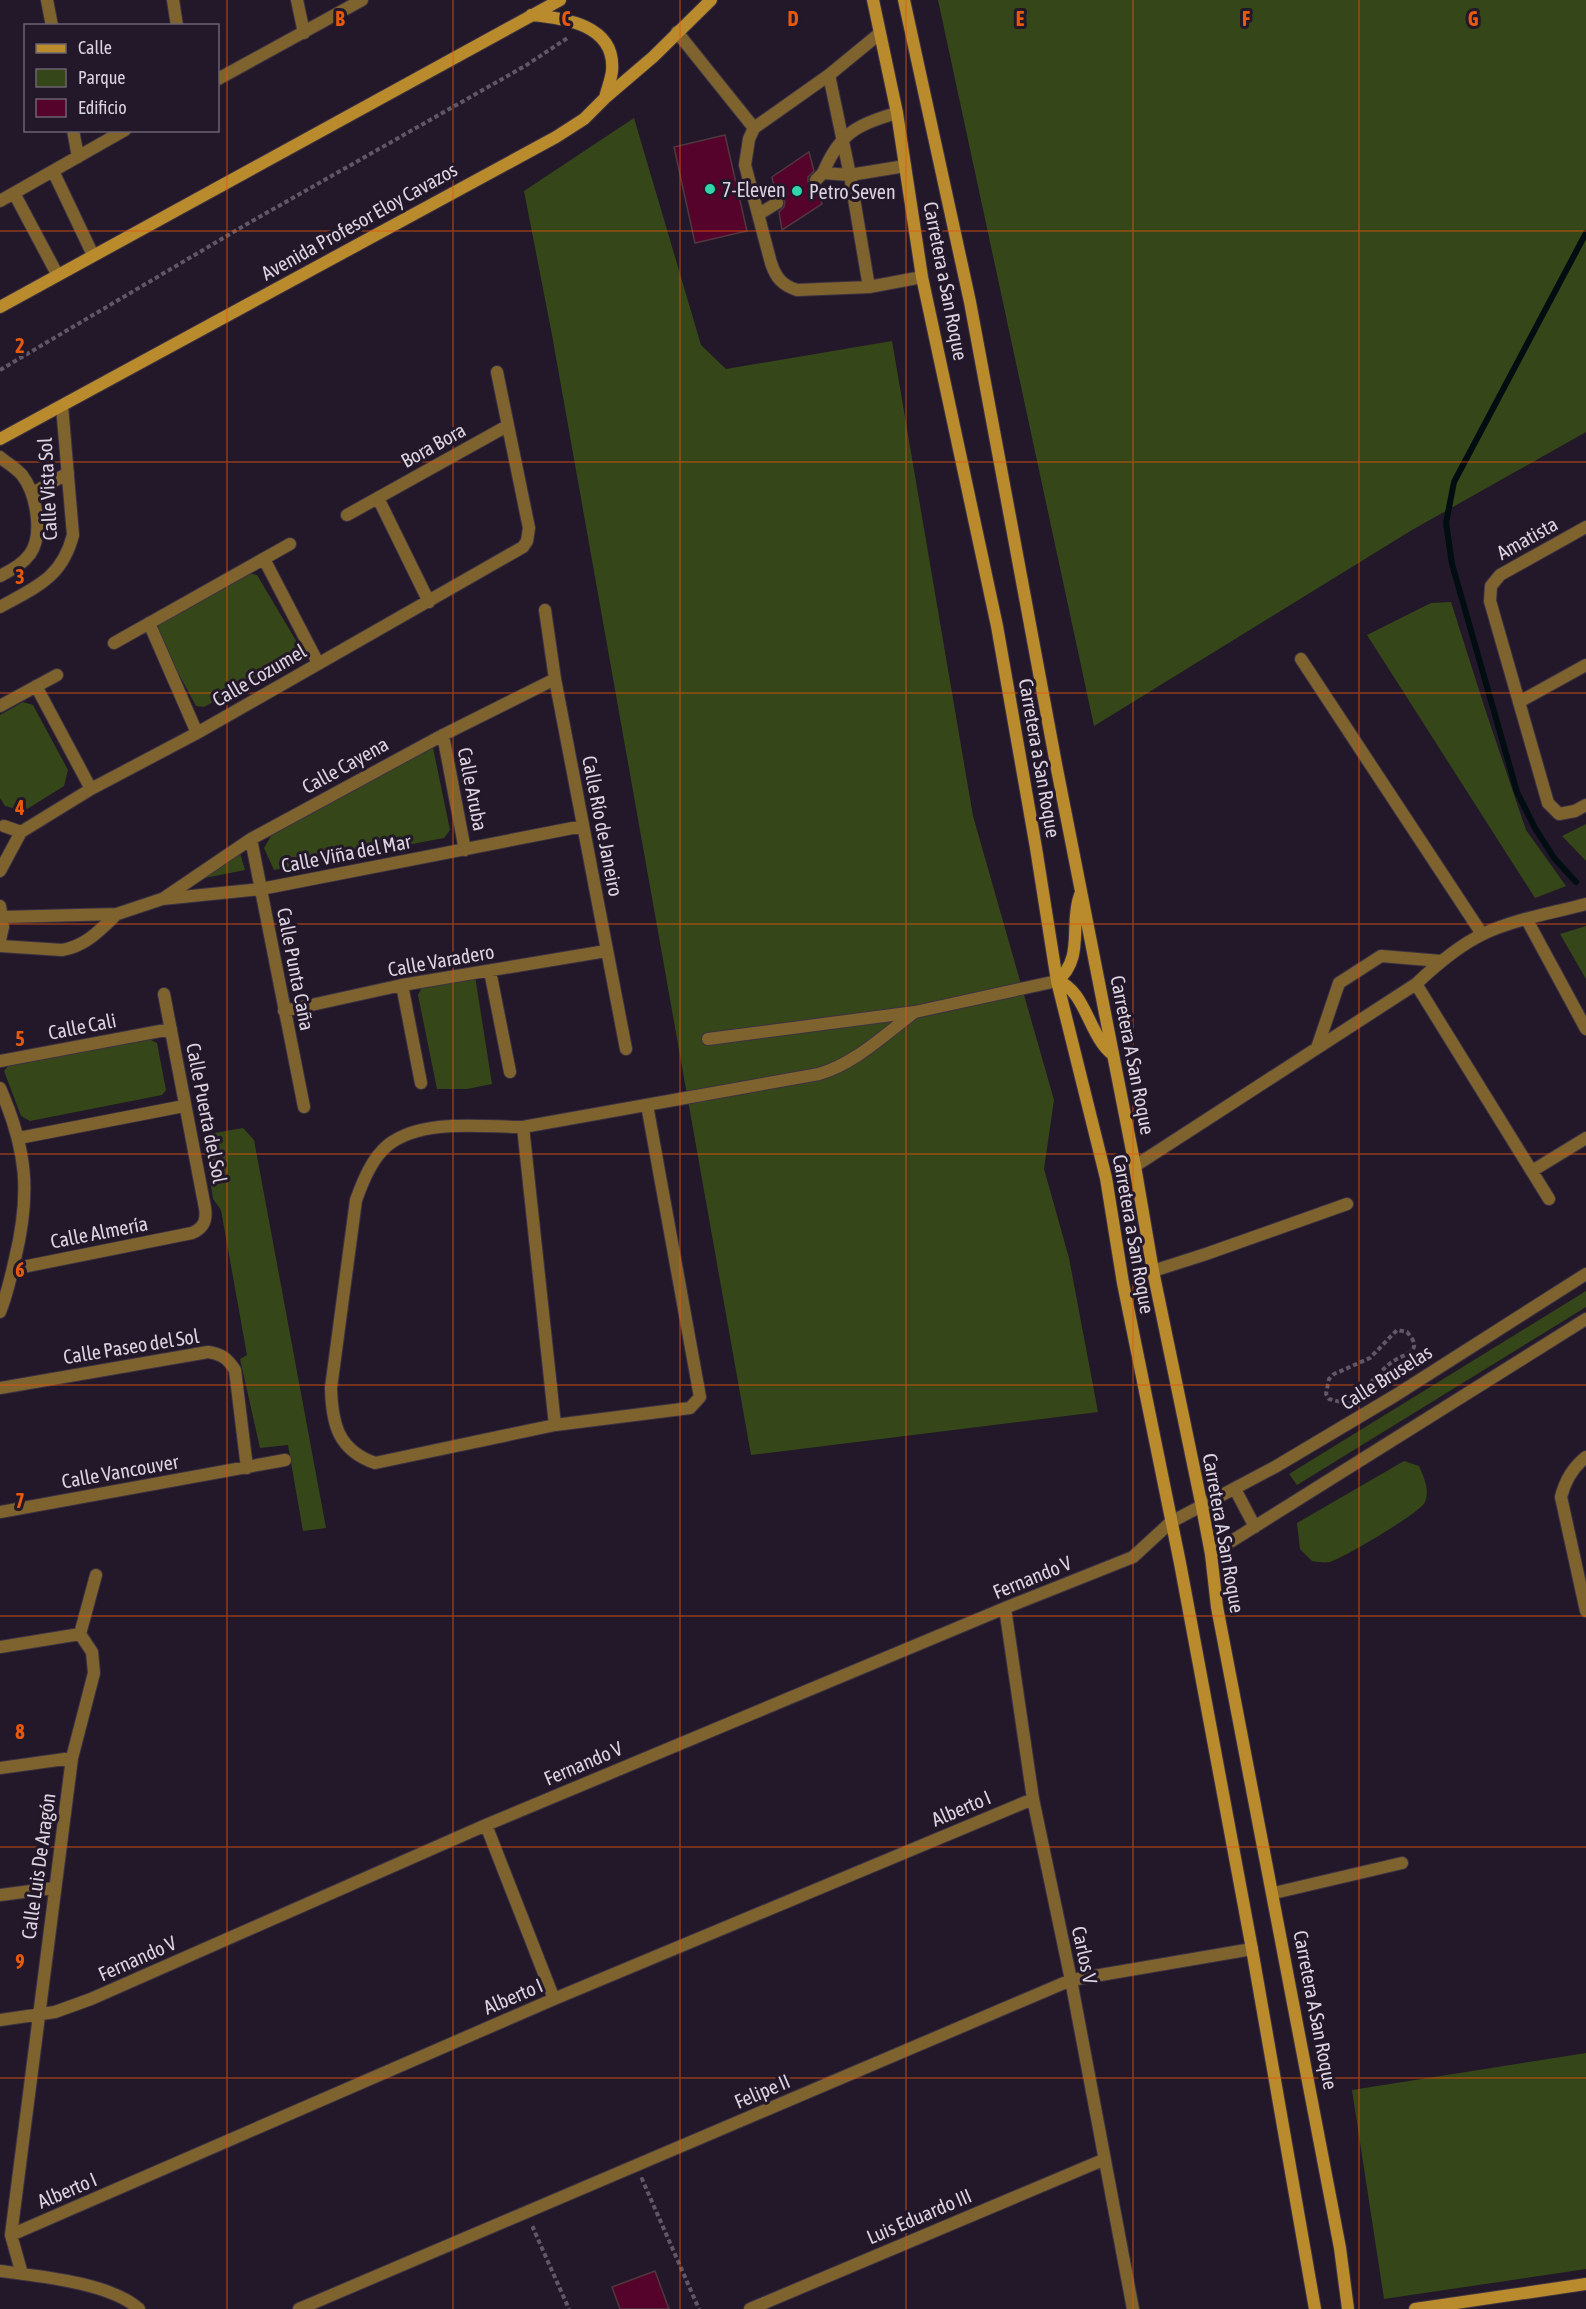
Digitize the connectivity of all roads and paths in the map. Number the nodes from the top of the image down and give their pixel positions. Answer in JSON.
{"nodes":[{"id":1,"x":47,"y":0,"type":"edge"},
{"id":2,"x":173,"y":0,"type":"edge"},
{"id":3,"x":297,"y":0,"type":"edge"},
{"id":4,"x":362,"y":0,"type":"edge"},
{"id":5,"x":560,"y":0,"type":"edge"},
{"id":6,"x":711,"y":0,"type":"edge"},
{"id":7,"x":904,"y":0,"type":"edge"},
{"id":8,"x":871,"y":3,"type":"edge"},
{"id":9,"x":531,"y":15,"type":"junction"},
{"id":10,"x":52,"y":24,"type":"edge"},
{"id":11,"x":177,"y":24,"type":"edge"},
{"id":12,"x":585,"y":26,"type":"junction"},
{"id":13,"x":304,"y":33,"type":"junction"},
{"id":14,"x":677,"y":33,"type":"junction"},
{"id":15,"x":879,"y":34,"type":"junction"},
{"id":16,"x":829,"y":75,"type":"junction"},
{"id":17,"x":219,"y":78,"type":"edge"},
{"id":18,"x":605,"y":98,"type":"junction"},
{"id":19,"x":897,"y":113,"type":"junction"},
{"id":20,"x":754,"y":129,"type":"junction"},
{"id":21,"x":73,"y":132,"type":"edge"},
{"id":22,"x":122,"y":132,"type":"edge"},
{"id":23,"x":842,"y":139,"type":"junction"},
{"id":24,"x":78,"y":157,"type":"junction"},
{"id":25,"x":905,"y":166,"type":"junction"},
{"id":26,"x":52,"y":171,"type":"junction"},
{"id":27,"x":850,"y":175,"type":"junction"},
{"id":28,"x":14,"y":193,"type":"junction"},
{"id":29,"x":0,"y":201,"type":"edge"},
{"id":30,"x":777,"y":203,"type":"dead end"},
{"id":31,"x":759,"y":214,"type":"junction"},
{"id":32,"x":93,"y":255,"type":"junction"},
{"id":33,"x":57,"y":274,"type":"junction"},
{"id":34,"x":922,"y":277,"type":"junction"},
{"id":35,"x":869,"y":287,"type":"junction"},
{"id":36,"x":0,"y":307,"type":"edge"},
{"id":37,"x":0,"y":370,"type":"edge"},
{"id":38,"x":497,"y":372,"type":"dead end"},
{"id":39,"x":62,"y":406,"type":"junction"},
{"id":40,"x":507,"y":426,"type":"junction"},
{"id":41,"x":0,"y":439,"type":"edge"},
{"id":42,"x":0,"y":457,"type":"edge"},
{"id":43,"x":68,"y":473,"type":"junction"},
{"id":44,"x":33,"y":493,"type":"junction"},
{"id":45,"x":378,"y":498,"type":"junction"},
{"id":46,"x":347,"y":515,"type":"dead end"},
{"id":47,"x":1586,"y":527,"type":"edge"},
{"id":48,"x":290,"y":544,"type":"dead end"},
{"id":49,"x":264,"y":559,"type":"junction"},
{"id":50,"x":0,"y":576,"type":"edge"},
{"id":51,"x":429,"y":602,"type":"junction"},
{"id":52,"x":0,"y":607,"type":"edge"},
{"id":53,"x":545,"y":610,"type":"dead end"},
{"id":54,"x":149,"y":623,"type":"junction"},
{"id":55,"x":114,"y":643,"type":"dead end"},
{"id":56,"x":1302,"y":659,"type":"dead end"},
{"id":57,"x":318,"y":663,"type":"junction"},
{"id":58,"x":1586,"y":665,"type":"edge"},
{"id":59,"x":57,"y":675,"type":"dead end"},
{"id":60,"x":555,"y":679,"type":"junction"},
{"id":61,"x":36,"y":686,"type":"junction"},
{"id":62,"x":1520,"y":702,"type":"junction"},
{"id":63,"x":0,"y":706,"type":"edge"},
{"id":64,"x":197,"y":733,"type":"junction"},
{"id":65,"x":442,"y":735,"type":"junction"},
{"id":66,"x":1056,"y":764,"type":"joint"},
{"id":67,"x":92,"y":789,"type":"junction"},
{"id":68,"x":1586,"y":805,"type":"edge"},
{"id":69,"x":1,"y":826,"type":"edge"},
{"id":70,"x":583,"y":826,"type":"junction"},
{"id":71,"x":21,"y":832,"type":"junction"},
{"id":72,"x":251,"y":839,"type":"junction"},
{"id":73,"x":465,"y":850,"type":"junction"},
{"id":74,"x":0,"y":871,"type":"edge"},
{"id":75,"x":261,"y":889,"type":"junction"},
{"id":76,"x":1082,"y":891,"type":"junction"},
{"id":77,"x":162,"y":899,"type":"junction"},
{"id":78,"x":1586,"y":904,"type":"edge"},
{"id":79,"x":1,"y":911,"type":"edge"},
{"id":80,"x":117,"y":914,"type":"junction"},
{"id":81,"x":1527,"y":920,"type":"junction"},
{"id":82,"x":1482,"y":934,"type":"junction"},
{"id":83,"x":0,"y":940,"type":"edge"},
{"id":84,"x":0,"y":946,"type":"edge"},
{"id":85,"x":606,"y":951,"type":"junction"},
{"id":86,"x":1441,"y":961,"type":"junction"},
{"id":87,"x":490,"y":971,"type":"junction"},
{"id":88,"x":1057,"y":981,"type":"junction"},
{"id":89,"x":1416,"y":984,"type":"junction"},
{"id":90,"x":402,"y":985,"type":"junction"},
{"id":91,"x":164,"y":994,"type":"dead end"},
{"id":92,"x":284,"y":1011,"type":"junction"},
{"id":93,"x":915,"y":1011,"type":"junction"},
{"id":94,"x":171,"y":1029,"type":"junction"},
{"id":95,"x":1586,"y":1029,"type":"edge"},
{"id":96,"x":708,"y":1039,"type":"dead end"},
{"id":97,"x":1317,"y":1048,"type":"junction"},
{"id":98,"x":626,"y":1049,"type":"dead end"},
{"id":99,"x":1112,"y":1054,"type":"junction"},
{"id":100,"x":0,"y":1061,"type":"edge"},
{"id":101,"x":510,"y":1072,"type":"dead end"},
{"id":102,"x":421,"y":1083,"type":"dead end"},
{"id":103,"x":0,"y":1088,"type":"edge"},
{"id":104,"x":646,"y":1105,"type":"junction"},
{"id":105,"x":184,"y":1106,"type":"junction"},
{"id":106,"x":304,"y":1107,"type":"dead end"},
{"id":107,"x":523,"y":1127,"type":"junction"},
{"id":108,"x":19,"y":1138,"type":"junction"},
{"id":109,"x":1586,"y":1138,"type":"edge"},
{"id":110,"x":1135,"y":1166,"type":"junction"},
{"id":111,"x":1532,"y":1171,"type":"junction"},
{"id":112,"x":1549,"y":1199,"type":"dead end"},
{"id":113,"x":1347,"y":1204,"type":"dead end"},
{"id":114,"x":192,"y":1233,"type":"joint"},
{"id":115,"x":13,"y":1269,"type":"junction"},
{"id":116,"x":1153,"y":1271,"type":"junction"},
{"id":117,"x":1586,"y":1274,"type":"edge"},
{"id":118,"x":0,"y":1312,"type":"edge"},
{"id":119,"x":1586,"y":1319,"type":"edge"},
{"id":120,"x":1374,"y":1379,"type":"junction"},
{"id":121,"x":0,"y":1388,"type":"edge"},
{"id":122,"x":1396,"y":1395,"type":"junction"},
{"id":123,"x":555,"y":1425,"type":"junction"},
{"id":124,"x":1586,"y":1457,"type":"edge"},
{"id":125,"x":285,"y":1460,"type":"dead end"},
{"id":126,"x":247,"y":1468,"type":"junction"},
{"id":127,"x":1235,"y":1489,"type":"junction"},
{"id":128,"x":1202,"y":1507,"type":"junction"},
{"id":129,"x":0,"y":1512,"type":"edge"},
{"id":130,"x":1171,"y":1522,"type":"junction"},
{"id":131,"x":1255,"y":1527,"type":"junction"},
{"id":132,"x":1211,"y":1554,"type":"junction"},
{"id":133,"x":96,"y":1575,"type":"dead end"},
{"id":134,"x":1585,"y":1594,"type":"edge"},
{"id":135,"x":1005,"y":1608,"type":"junction"},
{"id":136,"x":1586,"y":1611,"type":"edge"},
{"id":137,"x":80,"y":1634,"type":"junction"},
{"id":138,"x":0,"y":1647,"type":"edge"},
{"id":139,"x":72,"y":1758,"type":"junction"},
{"id":140,"x":0,"y":1768,"type":"edge"},
{"id":141,"x":1033,"y":1799,"type":"junction"},
{"id":142,"x":486,"y":1825,"type":"junction"},
{"id":143,"x":1402,"y":1863,"type":"dead end"},
{"id":144,"x":54,"y":1888,"type":"junction"},
{"id":145,"x":1274,"y":1893,"type":"junction"},
{"id":146,"x":0,"y":1895,"type":"edge"},
{"id":147,"x":1252,"y":1949,"type":"junction"},
{"id":148,"x":1071,"y":1980,"type":"junction"},
{"id":149,"x":554,"y":1999,"type":"junction"},
{"id":150,"x":39,"y":2015,"type":"junction"},
{"id":151,"x":0,"y":2020,"type":"edge"},
{"id":152,"x":1103,"y":2160,"type":"junction"},
{"id":153,"x":631,"y":2184,"type":"dead end"},
{"id":154,"x":544,"y":2223,"type":"dead end"},
{"id":155,"x":10,"y":2235,"type":"junction"},
{"id":156,"x":0,"y":2271,"type":"edge"},
{"id":157,"x":22,"y":2274,"type":"junction"},
{"id":158,"x":1586,"y":2284,"type":"edge"},
{"id":159,"x":139,"y":2309,"type":"edge"},
{"id":160,"x":299,"y":2309,"type":"edge"},
{"id":161,"x":569,"y":2309,"type":"edge"},
{"id":162,"x":699,"y":2309,"type":"edge"},
{"id":163,"x":750,"y":2309,"type":"edge"},
{"id":164,"x":1132,"y":2309,"type":"edge"},
{"id":165,"x":1315,"y":2309,"type":"edge"},
{"id":166,"x":1348,"y":2309,"type":"edge"},
{"id":167,"x":1415,"y":2309,"type":"edge"}],
"edges":[{"from":1,"to":10,"type":"street"},
{"from":2,"to":11,"type":"street"},
{"from":3,"to":13,"type":"street"},
{"from":4,"to":13,"type":"street"},
{"from":5,"to":9,"type":"main road"},
{"from":6,"to":14,"type":"main road","name":"Avenida Profesor Eloy Cavazos"},
{"from":7,"to":66,"type":"main road","name":"Carretera a San Roque"},
{"from":8,"to":15,"type":"main road","name":"Carretera a San Roque"},
{"from":9,"to":12,"type":"main road"},
{"from":9,"to":32,"type":"main road"},
{"from":12,"to":18,"type":"main road"},
{"from":12,"to":37,"type":"path"},
{"from":13,"to":17,"type":"street"},
{"from":14,"to":18,"type":"main road","name":"Avenida Profesor Eloy Cavazos"},
{"from":14,"to":20,"type":"street"},
{"from":15,"to":16,"type":"street"},
{"from":15,"to":19,"type":"main road","name":"Carretera a San Roque"},
{"from":16,"to":20,"type":"street"},
{"from":16,"to":23,"type":"street"},
{"from":18,"to":39,"type":"main road","name":"Avenida Profesor Eloy Cavazos"},
{"from":19,"to":23,"type":"street"},
{"from":19,"to":25,"type":"main road","name":"Carretera a San Roque"},
{"from":20,"to":31,"type":"street"},
{"from":21,"to":24,"type":"street"},
{"from":22,"to":24,"type":"street"},
{"from":23,"to":27,"type":"street"},
{"from":23,"to":27,"type":"street"},
{"from":24,"to":26,"type":"street"},
{"from":25,"to":27,"type":"street"},
{"from":25,"to":34,"type":"main road","name":"Carretera a San Roque"},
{"from":26,"to":28,"type":"street"},
{"from":26,"to":32,"type":"street"},
{"from":27,"to":35,"type":"street"},
{"from":28,"to":29,"type":"street"},
{"from":28,"to":33,"type":"street"},
{"from":30,"to":31,"type":"street"},
{"from":31,"to":35,"type":"street"},
{"from":32,"to":33,"type":"main road"},
{"from":33,"to":36,"type":"main road"},
{"from":34,"to":35,"type":"street"},
{"from":34,"to":88,"type":"main road","name":"Carretera a San Roque"},
{"from":38,"to":40,"type":"street"},
{"from":39,"to":41,"type":"main road","name":"Avenida Profesor Eloy Cavazos"},
{"from":39,"to":43,"type":"street","name":"Calle Vista Sol"},
{"from":40,"to":45,"type":"street","name":"Bora Bora"},
{"from":40,"to":51,"type":"street","name":"Calle Cozumel"},
{"from":42,"to":44,"type":"street","name":"Calle Vista Sol"},
{"from":43,"to":44,"type":"street"},
{"from":43,"to":52,"type":"street","name":"Calle Vista Sol"},
{"from":44,"to":50,"type":"street","name":"Calle Vista Sol"},
{"from":45,"to":46,"type":"street","name":"Bora Bora"},
{"from":45,"to":51,"type":"street"},
{"from":47,"to":62,"type":"street","name":"Amatista"},
{"from":48,"to":49,"type":"street"},
{"from":49,"to":54,"type":"street"},
{"from":49,"to":57,"type":"street"},
{"from":51,"to":57,"type":"street","name":"Calle Cozumel"},
{"from":53,"to":60,"type":"street","name":"Calle Río de Janeiro"},
{"from":54,"to":55,"type":"street"},
{"from":54,"to":64,"type":"street"},
{"from":56,"to":82,"type":"street"},
{"from":57,"to":64,"type":"street","name":"Calle Cozumel"},
{"from":58,"to":62,"type":"street"},
{"from":59,"to":61,"type":"street"},
{"from":60,"to":65,"type":"street","name":"Calle Cayena"},
{"from":60,"to":70,"type":"street","name":"Calle Río de Janeiro"},
{"from":61,"to":63,"type":"street"},
{"from":61,"to":67,"type":"street"},
{"from":62,"to":68,"type":"street"},
{"from":64,"to":67,"type":"street","name":"Calle Cozumel"},
{"from":65,"to":72,"type":"street","name":"Calle Cayena"},
{"from":65,"to":73,"type":"street","name":"Calle Aruba"},
{"from":66,"to":76,"type":"main road","name":"Carretera A San Roque"},
{"from":67,"to":71,"type":"street","name":"Calle Cozumel"},
{"from":69,"to":71,"type":"street"},
{"from":70,"to":73,"type":"street","name":"Calle Viña del Mar"},
{"from":70,"to":85,"type":"street","name":"Calle Río de Janeiro"},
{"from":71,"to":74,"type":"street"},
{"from":72,"to":75,"type":"street","name":"Calle Punta Caña"},
{"from":72,"to":77,"type":"street","name":"Calle Cayena"},
{"from":73,"to":75,"type":"street","name":"Calle Viña del Mar"},
{"from":75,"to":77,"type":"street","name":"Calle Viña del Mar"},
{"from":75,"to":92,"type":"street","name":"Calle Punta Caña"},
{"from":76,"to":88,"type":"main road"},
{"from":76,"to":99,"type":"main road","name":"Carretera A San Roque"},
{"from":77,"to":80,"type":"street","name":"Calle Viña del Mar"},
{"from":78,"to":81,"type":"street"},
{"from":79,"to":80,"type":"street","name":"Calle Viña del Mar"},
{"from":79,"to":83,"type":"street"},
{"from":80,"to":84,"type":"street","name":"Calle Viña del Mar"},
{"from":81,"to":82,"type":"street"},
{"from":81,"to":95,"type":"street"},
{"from":82,"to":86,"type":"street"},
{"from":85,"to":87,"type":"street","name":"Calle Varadero"},
{"from":85,"to":98,"type":"street","name":"Calle Río de Janeiro"},
{"from":86,"to":89,"type":"street"},
{"from":86,"to":97,"type":"street"},
{"from":87,"to":90,"type":"street","name":"Calle Varadero"},
{"from":87,"to":101,"type":"street"},
{"from":88,"to":93,"type":"street"},
{"from":88,"to":99,"type":"main road"},
{"from":88,"to":130,"type":"main road","name":"Carretera a San Roque"},
{"from":89,"to":97,"type":"street"},
{"from":89,"to":111,"type":"street"},
{"from":90,"to":92,"type":"street","name":"Calle Varadero"},
{"from":90,"to":102,"type":"street"},
{"from":91,"to":94,"type":"street","name":"Calle Puerta del Sol"},
{"from":92,"to":106,"type":"street","name":"Calle Punta Caña"},
{"from":93,"to":96,"type":"street"},
{"from":93,"to":104,"type":"street"},
{"from":94,"to":100,"type":"street","name":"Calle Cali"},
{"from":94,"to":105,"type":"street","name":"Calle Puerta del Sol"},
{"from":97,"to":110,"type":"street"},
{"from":99,"to":110,"type":"main road","name":"Carretera A San Roque"},
{"from":103,"to":108,"type":"street"},
{"from":104,"to":107,"type":"street"},
{"from":104,"to":123,"type":"street"},
{"from":105,"to":108,"type":"street"},
{"from":105,"to":114,"type":"street","name":"Calle Puerta del Sol"},
{"from":107,"to":123,"type":"street"},
{"from":107,"to":123,"type":"street"},
{"from":108,"to":115,"type":"street"},
{"from":109,"to":111,"type":"street"},
{"from":110,"to":116,"type":"main road","name":"Carretera A San Roque"},
{"from":111,"to":112,"type":"street"},
{"from":113,"to":116,"type":"street"},
{"from":114,"to":115,"type":"street","name":"Calle Almería"},
{"from":115,"to":118,"type":"street"},
{"from":116,"to":128,"type":"main road","name":"Carretera A San Roque"},
{"from":117,"to":122,"type":"street","name":"Calle Bruselas"},
{"from":119,"to":131,"type":"street"},
{"from":120,"to":120,"type":"path"},
{"from":120,"to":122,"type":"path"},
{"from":121,"to":126,"type":"street","name":"Calle Paseo del Sol"},
{"from":122,"to":127,"type":"street","name":"Calle Bruselas"},
{"from":124,"to":134,"type":"street"},
{"from":125,"to":126,"type":"street","name":"Calle Vancouver"},
{"from":126,"to":129,"type":"street","name":"Calle Vancouver"},
{"from":127,"to":128,"type":"street","name":"Calle Bruselas"},
{"from":127,"to":131,"type":"street"},
{"from":128,"to":130,"type":"street","name":"Calle Bruselas"},
{"from":128,"to":132,"type":"main road","name":"Carretera A San Roque"},
{"from":130,"to":135,"type":"street","name":"Fernando V"},
{"from":130,"to":147,"type":"main road"},
{"from":131,"to":132,"type":"street"},
{"from":132,"to":145,"type":"main road","name":"Carretera A San Roque"},
{"from":133,"to":137,"type":"street"},
{"from":134,"to":136,"type":"street"},
{"from":135,"to":141,"type":"street","name":"Carlos V"},
{"from":135,"to":142,"type":"street","name":"Fernando V"},
{"from":137,"to":138,"type":"street"},
{"from":137,"to":139,"type":"street","name":"Calle Luis De Aragón"},
{"from":139,"to":140,"type":"street"},
{"from":139,"to":144,"type":"street","name":"Calle Luis De Aragón"},
{"from":141,"to":148,"type":"street","name":"Carlos V"},
{"from":141,"to":149,"type":"street","name":"Alberto I"},
{"from":142,"to":149,"type":"street"},
{"from":142,"to":150,"type":"street","name":"Fernando V"},
{"from":143,"to":145,"type":"street"},
{"from":144,"to":146,"type":"street"},
{"from":144,"to":150,"type":"street","name":"Calle Luis De Aragón"},
{"from":145,"to":166,"type":"main road","name":"Carretera A San Roque"},
{"from":147,"to":148,"type":"street","name":"Felipe II"},
{"from":147,"to":165,"type":"main road"},
{"from":148,"to":152,"type":"street","name":"Carlos V"},
{"from":148,"to":160,"type":"street","name":"Felipe II"},
{"from":149,"to":155,"type":"street","name":"Alberto I"},
{"from":150,"to":151,"type":"street","name":"Fernando V"},
{"from":150,"to":155,"type":"street","name":"Calle Luis De Aragón"},
{"from":152,"to":163,"type":"street","name":"Luis Eduardo III"},
{"from":152,"to":164,"type":"street","name":"Carlos V"},
{"from":153,"to":162,"type":"path"},
{"from":154,"to":161,"type":"path"},
{"from":155,"to":157,"type":"street","name":"Calle Luis De Aragón"},
{"from":156,"to":157,"type":"street"},
{"from":157,"to":159,"type":"street"},
{"from":158,"to":167,"type":"main road"}]}
